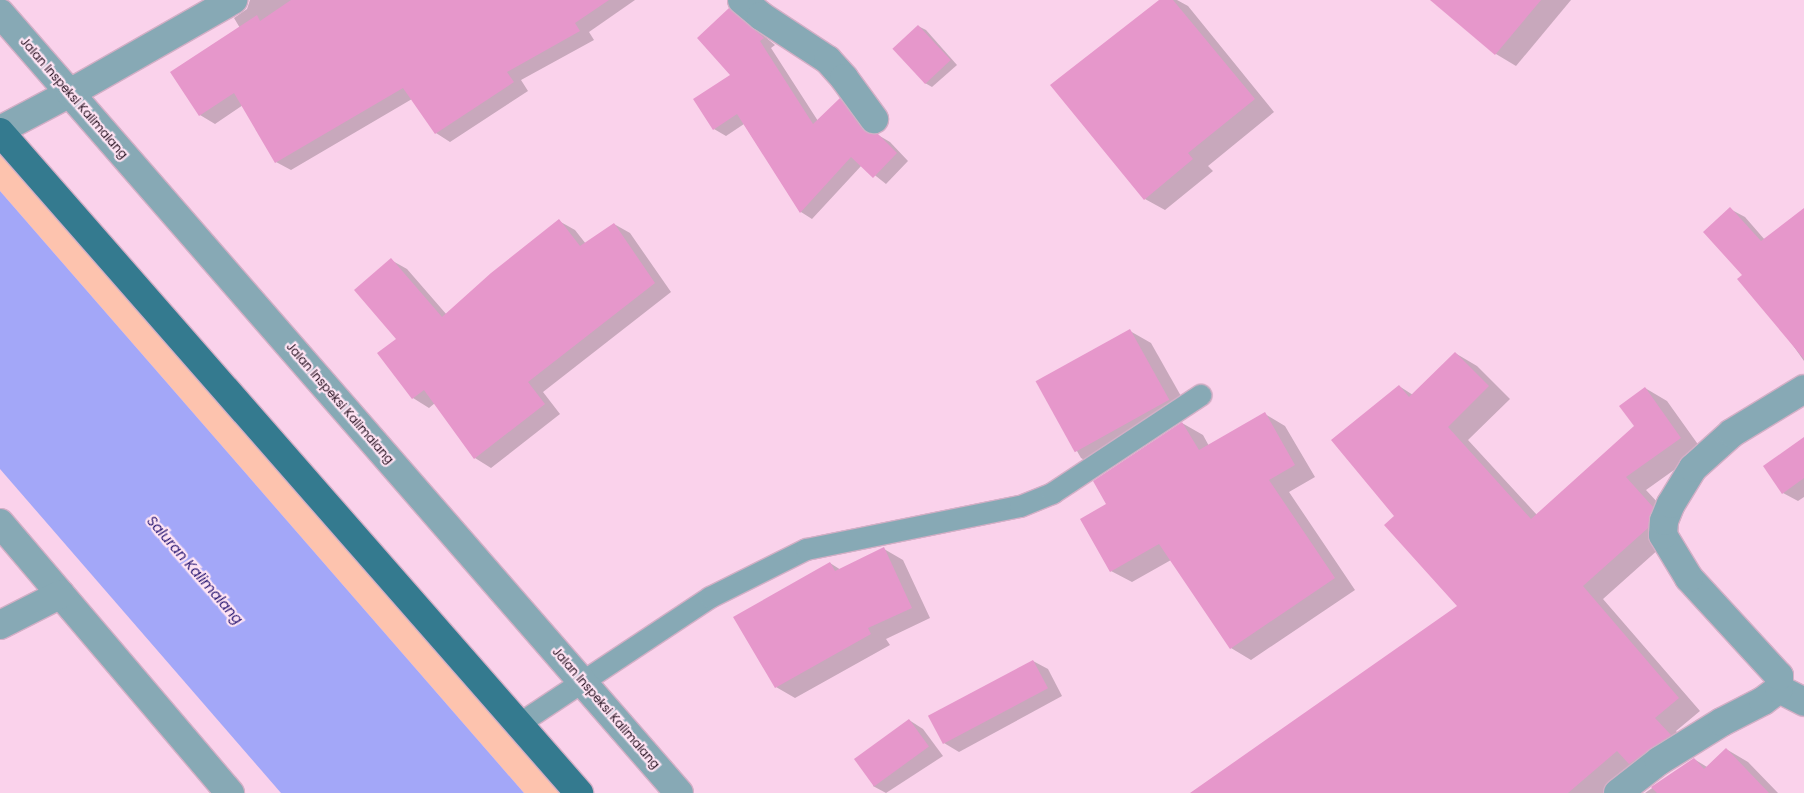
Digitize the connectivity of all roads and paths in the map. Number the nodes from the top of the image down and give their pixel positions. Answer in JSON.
{"nodes":[{"id":1,"x":233,"y":0,"type":"edge"},
{"id":2,"x":742,"y":0,"type":"edge"},
{"id":3,"x":0,"y":13,"type":"edge"},
{"id":4,"x":70,"y":93,"type":"junction"},
{"id":5,"x":874,"y":120,"type":"dead end"},
{"id":6,"x":0,"y":131,"type":"edge"},
{"id":7,"x":1804,"y":388,"type":"edge"},
{"id":8,"x":1200,"y":395,"type":"dead end"},
{"id":9,"x":0,"y":523,"type":"edge"},
{"id":10,"x":61,"y":594,"type":"junction"},
{"id":11,"x":0,"y":626,"type":"edge"},
{"id":12,"x":582,"y":681,"type":"junction"},
{"id":13,"x":1779,"y":689,"type":"junction"},
{"id":14,"x":1804,"y":702,"type":"edge"},
{"id":15,"x":518,"y":724,"type":"junction"},
{"id":16,"x":230,"y":793,"type":"edge"},
{"id":17,"x":579,"y":793,"type":"edge"},
{"id":18,"x":679,"y":793,"type":"edge"},
{"id":19,"x":1618,"y":793,"type":"edge"}],
"edges":[{"from":1,"to":4,"type":"street"},
{"from":2,"to":5,"type":"street"},
{"from":3,"to":4,"type":"street","name":"Jalan Inspeksi Kalimalang"},
{"from":4,"to":6,"type":"street"},
{"from":4,"to":12,"type":"street","name":"Jalan Inspeksi Kalimalang"},
{"from":6,"to":15,"type":"main road"},
{"from":7,"to":13,"type":"street"},
{"from":8,"to":12,"type":"lane"},
{"from":9,"to":10,"type":"street"},
{"from":10,"to":11,"type":"street"},
{"from":10,"to":16,"type":"street"},
{"from":12,"to":15,"type":"lane"},
{"from":12,"to":18,"type":"street","name":"Jalan Inspeksi Kalimalang"},
{"from":13,"to":14,"type":"street"},
{"from":13,"to":19,"type":"street"},
{"from":15,"to":17,"type":"main road"}]}
